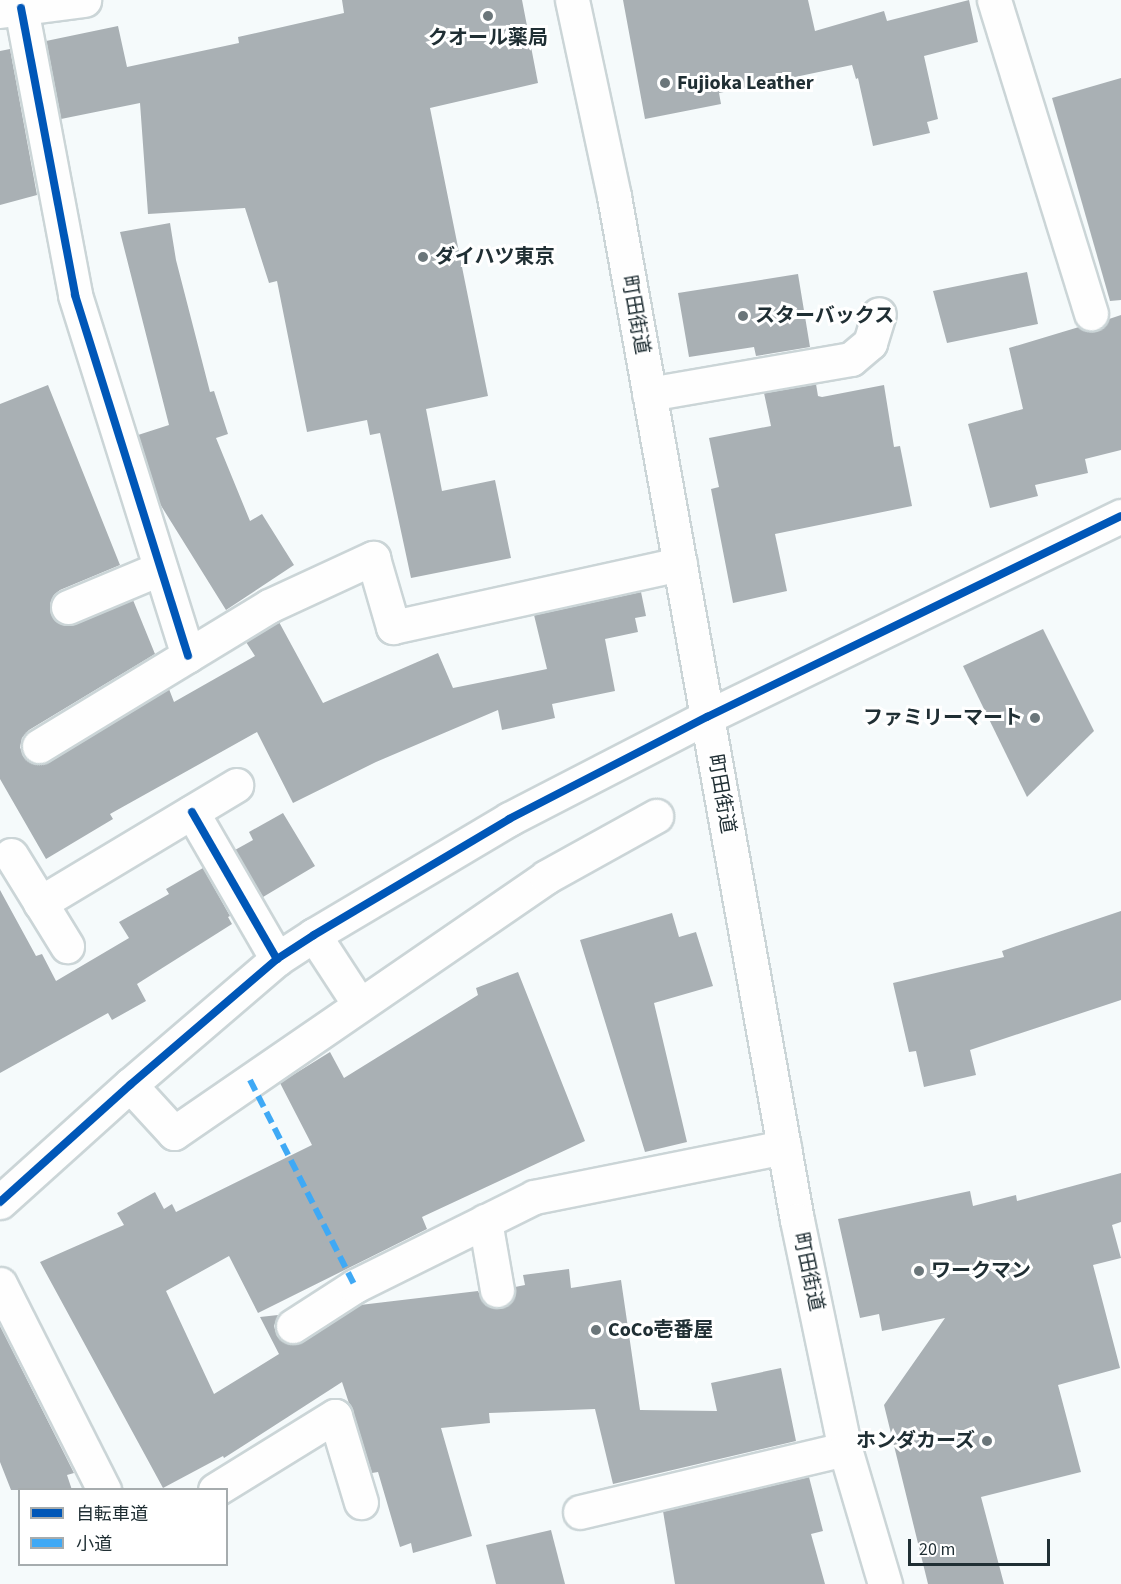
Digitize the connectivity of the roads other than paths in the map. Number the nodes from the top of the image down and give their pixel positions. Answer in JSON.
{"nodes":[{"id":1,"x":84,"y":0,"type":"edge"},
{"id":2,"x":572,"y":0,"type":"edge"},
{"id":3,"x":994,"y":0,"type":"edge"},
{"id":4,"x":11,"y":10,"type":"edge"},
{"id":5,"x":1090,"y":312,"type":"dead end"},
{"id":6,"x":879,"y":314,"type":"dead end"},
{"id":7,"x":649,"y":394,"type":"junction"},
{"id":8,"x":1121,"y":516,"type":"edge"},
{"id":9,"x":680,"y":564,"type":"junction"},
{"id":10,"x":159,"y":569,"type":"junction"},
{"id":11,"x":68,"y":607,"type":"dead end"},
{"id":12,"x":188,"y":656,"type":"junction"},
{"id":13,"x":707,"y":717,"type":"junction"},
{"id":14,"x":39,"y":746,"type":"dead end"},
{"id":15,"x":236,"y":784,"type":"dead end"},
{"id":16,"x":192,"y":812,"type":"junction"},
{"id":17,"x":656,"y":816,"type":"dead end"},
{"id":18,"x":10,"y":855,"type":"dead end"},
{"id":19,"x":40,"y":903,"type":"junction"},
{"id":20,"x":314,"y":935,"type":"junction"},
{"id":21,"x":67,"y":946,"type":"dead end"},
{"id":22,"x":277,"y":959,"type":"junction"},
{"id":23,"x":359,"y":1004,"type":"junction"},
{"id":24,"x":130,"y":1085,"type":"junction"},
{"id":25,"x":784,"y":1147,"type":"junction"},
{"id":26,"x":0,"y":1202,"type":"edge"},
{"id":27,"x":484,"y":1221,"type":"junction"},
{"id":28,"x":0,"y":1284,"type":"edge"},
{"id":29,"x":497,"y":1290,"type":"dead end"},
{"id":30,"x":293,"y":1326,"type":"dead end"},
{"id":31,"x":845,"y":1449,"type":"junction"},
{"id":32,"x":103,"y":1488,"type":"edge"},
{"id":33,"x":217,"y":1488,"type":"edge"},
{"id":34,"x":361,"y":1502,"type":"dead end"},
{"id":35,"x":580,"y":1512,"type":"dead end"},
{"id":36,"x":885,"y":1584,"type":"edge"}],
"edges":[{"from":1,"to":4,"type":"street"},
{"from":2,"to":7,"type":"street","name":"町田街道"},
{"from":3,"to":5,"type":"street"},
{"from":4,"to":10,"type":"street"},
{"from":6,"to":7,"type":"street"},
{"from":7,"to":9,"type":"street","name":"町田街道"},
{"from":8,"to":13,"type":"street"},
{"from":9,"to":12,"type":"street"},
{"from":9,"to":13,"type":"street","name":"町田街道"},
{"from":10,"to":11,"type":"street"},
{"from":10,"to":12,"type":"street"},
{"from":12,"to":14,"type":"street"},
{"from":13,"to":20,"type":"street"},
{"from":13,"to":25,"type":"street","name":"町田街道"},
{"from":15,"to":16,"type":"street"},
{"from":16,"to":19,"type":"street"},
{"from":16,"to":22,"type":"street"},
{"from":17,"to":23,"type":"street"},
{"from":18,"to":19,"type":"street"},
{"from":19,"to":21,"type":"street"},
{"from":20,"to":22,"type":"street"},
{"from":20,"to":23,"type":"street"},
{"from":22,"to":24,"type":"street"},
{"from":23,"to":24,"type":"street"},
{"from":24,"to":26,"type":"street"},
{"from":25,"to":27,"type":"street"},
{"from":25,"to":31,"type":"street","name":"町田街道"},
{"from":27,"to":29,"type":"street"},
{"from":27,"to":30,"type":"street"},
{"from":28,"to":32,"type":"street"},
{"from":31,"to":35,"type":"street"},
{"from":31,"to":36,"type":"street","name":"町田街道"},
{"from":33,"to":34,"type":"street"}]}
